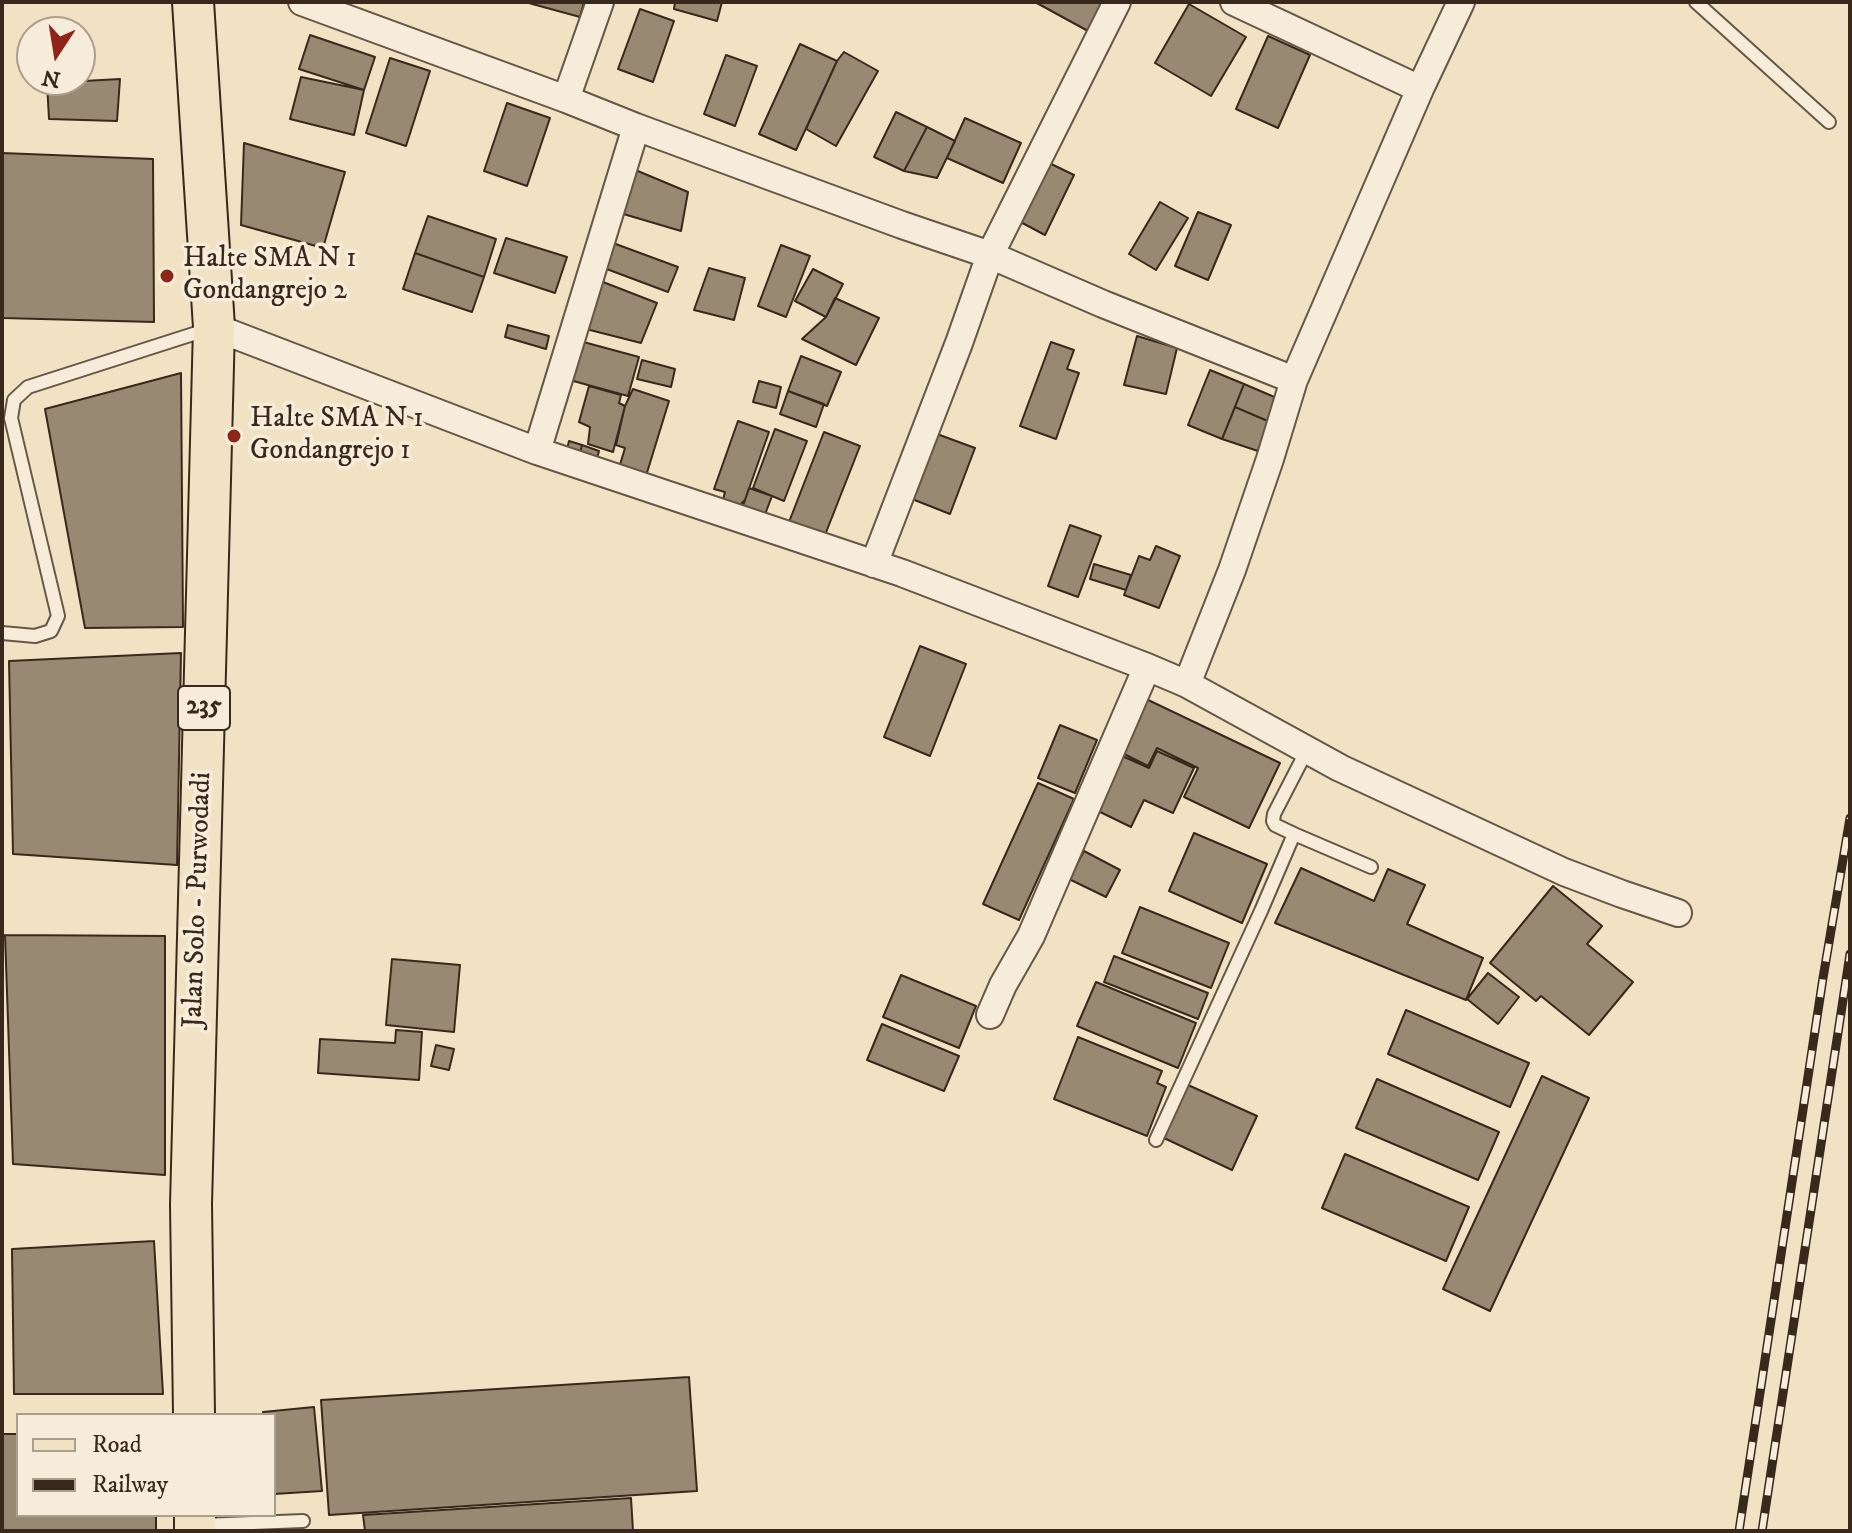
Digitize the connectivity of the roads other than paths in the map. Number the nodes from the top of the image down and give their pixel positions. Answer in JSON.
{"nodes":[{"id":1,"x":193,"y":2,"type":"edge"},
{"id":2,"x":302,"y":2,"type":"edge"},
{"id":3,"x":600,"y":2,"type":"edge"},
{"id":4,"x":1117,"y":2,"type":"edge"},
{"id":5,"x":1234,"y":2,"type":"edge"},
{"id":6,"x":1461,"y":2,"type":"edge"},
{"id":7,"x":1696,"y":2,"type":"edge"},
{"id":8,"x":1420,"y":89,"type":"junction"},
{"id":9,"x":566,"y":99,"type":"junction"},
{"id":10,"x":1829,"y":122,"type":"dead end"},
{"id":11,"x":636,"y":127,"type":"junction"},
{"id":12,"x":990,"y":255,"type":"junction"},
{"id":13,"x":214,"y":327,"type":"junction"},
{"id":14,"x":1294,"y":380,"type":"junction"},
{"id":15,"x":537,"y":451,"type":"junction"},
{"id":16,"x":874,"y":564,"type":"junction"},
{"id":17,"x":2,"y":633,"type":"edge"},
{"id":18,"x":1147,"y":667,"type":"junction"},
{"id":19,"x":1187,"y":684,"type":"junction"},
{"id":20,"x":1307,"y":750,"type":"junction"},
{"id":21,"x":1294,"y":834,"type":"junction"},
{"id":22,"x":1371,"y":867,"type":"dead end"},
{"id":23,"x":1678,"y":913,"type":"dead end"},
{"id":24,"x":990,"y":1015,"type":"dead end"},
{"id":25,"x":1156,"y":1140,"type":"dead end"},
{"id":26,"x":194,"y":1413,"type":"edge"},
{"id":27,"x":303,"y":1521,"type":"dead end"},
{"id":28,"x":195,"y":1524,"type":"edge"}],
"edges":[{"from":1,"to":13,"type":"main road","name":"Jalan Solo - Purwodadi","number":"235"},
{"from":2,"to":9,"type":"street"},
{"from":3,"to":9,"type":"street"},
{"from":4,"to":12,"type":"street"},
{"from":5,"to":8,"type":"street"},
{"from":6,"to":8,"type":"street"},
{"from":7,"to":10,"type":"lane"},
{"from":8,"to":14,"type":"street"},
{"from":9,"to":11,"type":"street"},
{"from":11,"to":12,"type":"street"},
{"from":11,"to":15,"type":"street"},
{"from":12,"to":14,"type":"street"},
{"from":12,"to":16,"type":"street"},
{"from":13,"to":15,"type":"street"},
{"from":13,"to":17,"type":"lane"},
{"from":13,"to":26,"type":"main road","name":"Jalan Solo - Purwodadi","number":"235"},
{"from":14,"to":19,"type":"street"},
{"from":15,"to":16,"type":"street"},
{"from":16,"to":18,"type":"street"},
{"from":18,"to":19,"type":"street"},
{"from":18,"to":24,"type":"street"},
{"from":19,"to":20,"type":"street"},
{"from":20,"to":21,"type":"lane"},
{"from":20,"to":23,"type":"street"},
{"from":21,"to":22,"type":"lane"},
{"from":21,"to":25,"type":"lane"},
{"from":27,"to":28,"type":"lane"}]}
